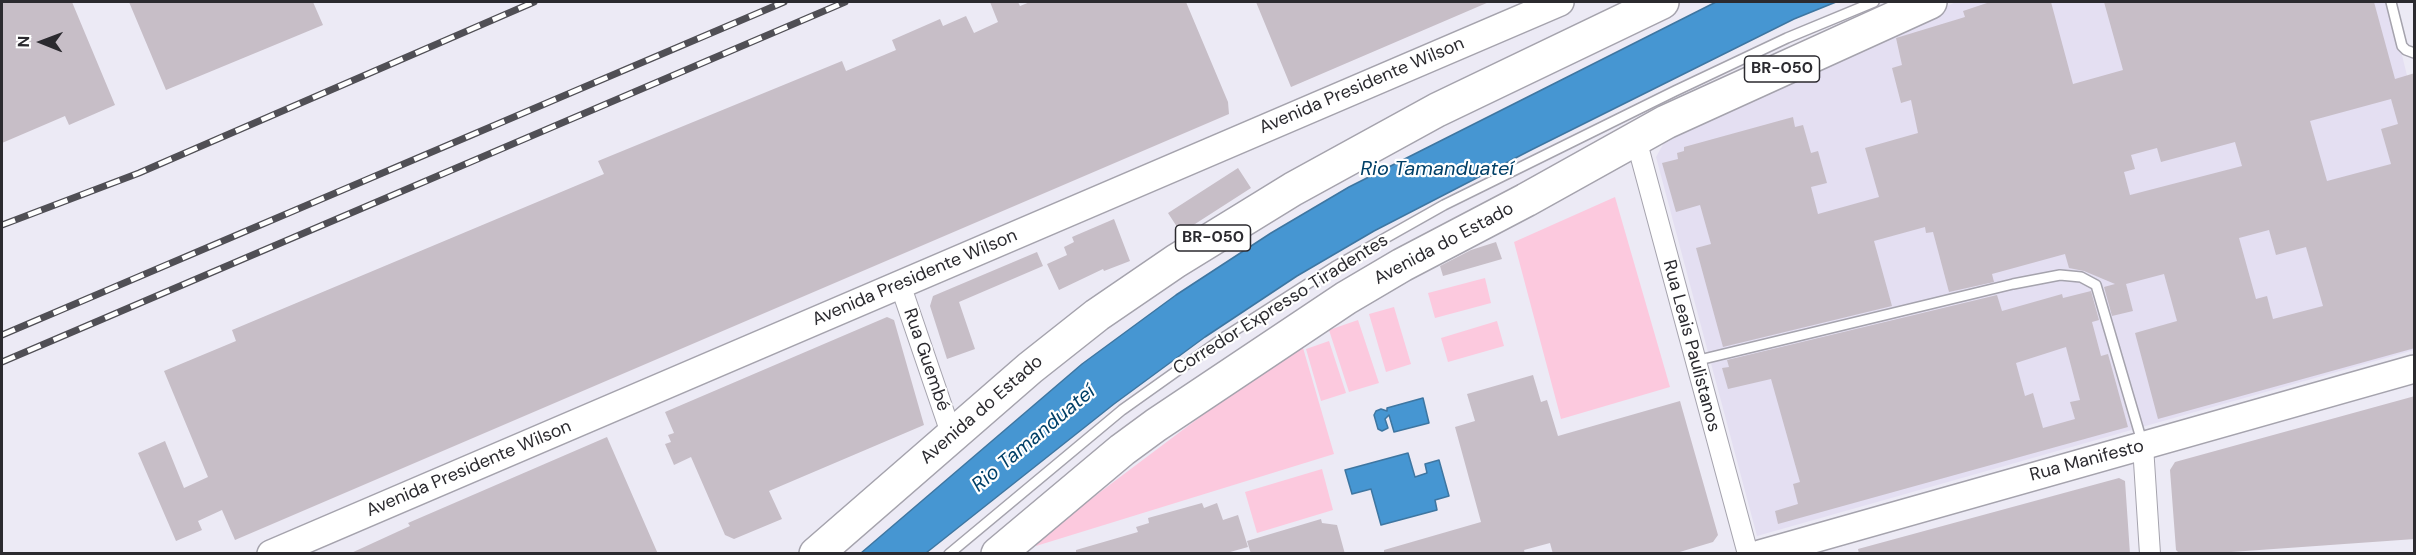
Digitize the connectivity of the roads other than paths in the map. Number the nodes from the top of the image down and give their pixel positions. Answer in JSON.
{"nodes":[{"id":1,"x":1560,"y":2,"type":"edge"},
{"id":2,"x":1662,"y":2,"type":"edge"},
{"id":3,"x":1874,"y":2,"type":"edge"},
{"id":4,"x":1930,"y":2,"type":"edge"},
{"id":5,"x":2391,"y":2,"type":"edge"},
{"id":6,"x":2415,"y":53,"type":"edge"},
{"id":7,"x":1636,"y":139,"type":"junction"},
{"id":8,"x":900,"y":284,"type":"junction"},
{"id":9,"x":1695,"y":361,"type":"junction"},
{"id":10,"x":2415,"y":369,"type":"edge"},
{"id":11,"x":952,"y":435,"type":"junction"},
{"id":12,"x":2143,"y":446,"type":"junction"},
{"id":13,"x":271,"y":554,"type":"edge"},
{"id":14,"x":816,"y":554,"type":"edge"},
{"id":15,"x":949,"y":554,"type":"edge"},
{"id":16,"x":998,"y":554,"type":"edge"},
{"id":17,"x":1748,"y":554,"type":"edge"},
{"id":18,"x":1760,"y":554,"type":"edge"},
{"id":19,"x":2150,"y":554,"type":"edge"}],
"edges":[{"from":1,"to":8,"type":"main road","name":"Avenida Presidente Wilson"},
{"from":2,"to":11,"type":"highway","name":"Avenida do Estado","number":"BR-050"},
{"from":3,"to":15,"type":"lane","name":"Corredor Expresso Tiradentes"},
{"from":4,"to":7,"type":"highway","name":"Avenida do Estado","number":"BR-050"},
{"from":5,"to":6,"type":"lane"},
{"from":7,"to":9,"type":"street","name":"Rua Leais Paulistanos"},
{"from":7,"to":16,"type":"highway","name":"Avenida do Estado","number":"BR-050"},
{"from":8,"to":11,"type":"street","name":"Rua Guembé"},
{"from":8,"to":13,"type":"main road","name":"Avenida Presidente Wilson"},
{"from":9,"to":12,"type":"lane"},
{"from":9,"to":17,"type":"street","name":"Rua Leais Paulistanos"},
{"from":10,"to":12,"type":"main road","name":"Rua Manifesto"},
{"from":11,"to":14,"type":"highway","name":"Avenida do Estado","number":"BR-050"},
{"from":12,"to":18,"type":"main road","name":"Rua Manifesto"},
{"from":12,"to":19,"type":"street"}]}
